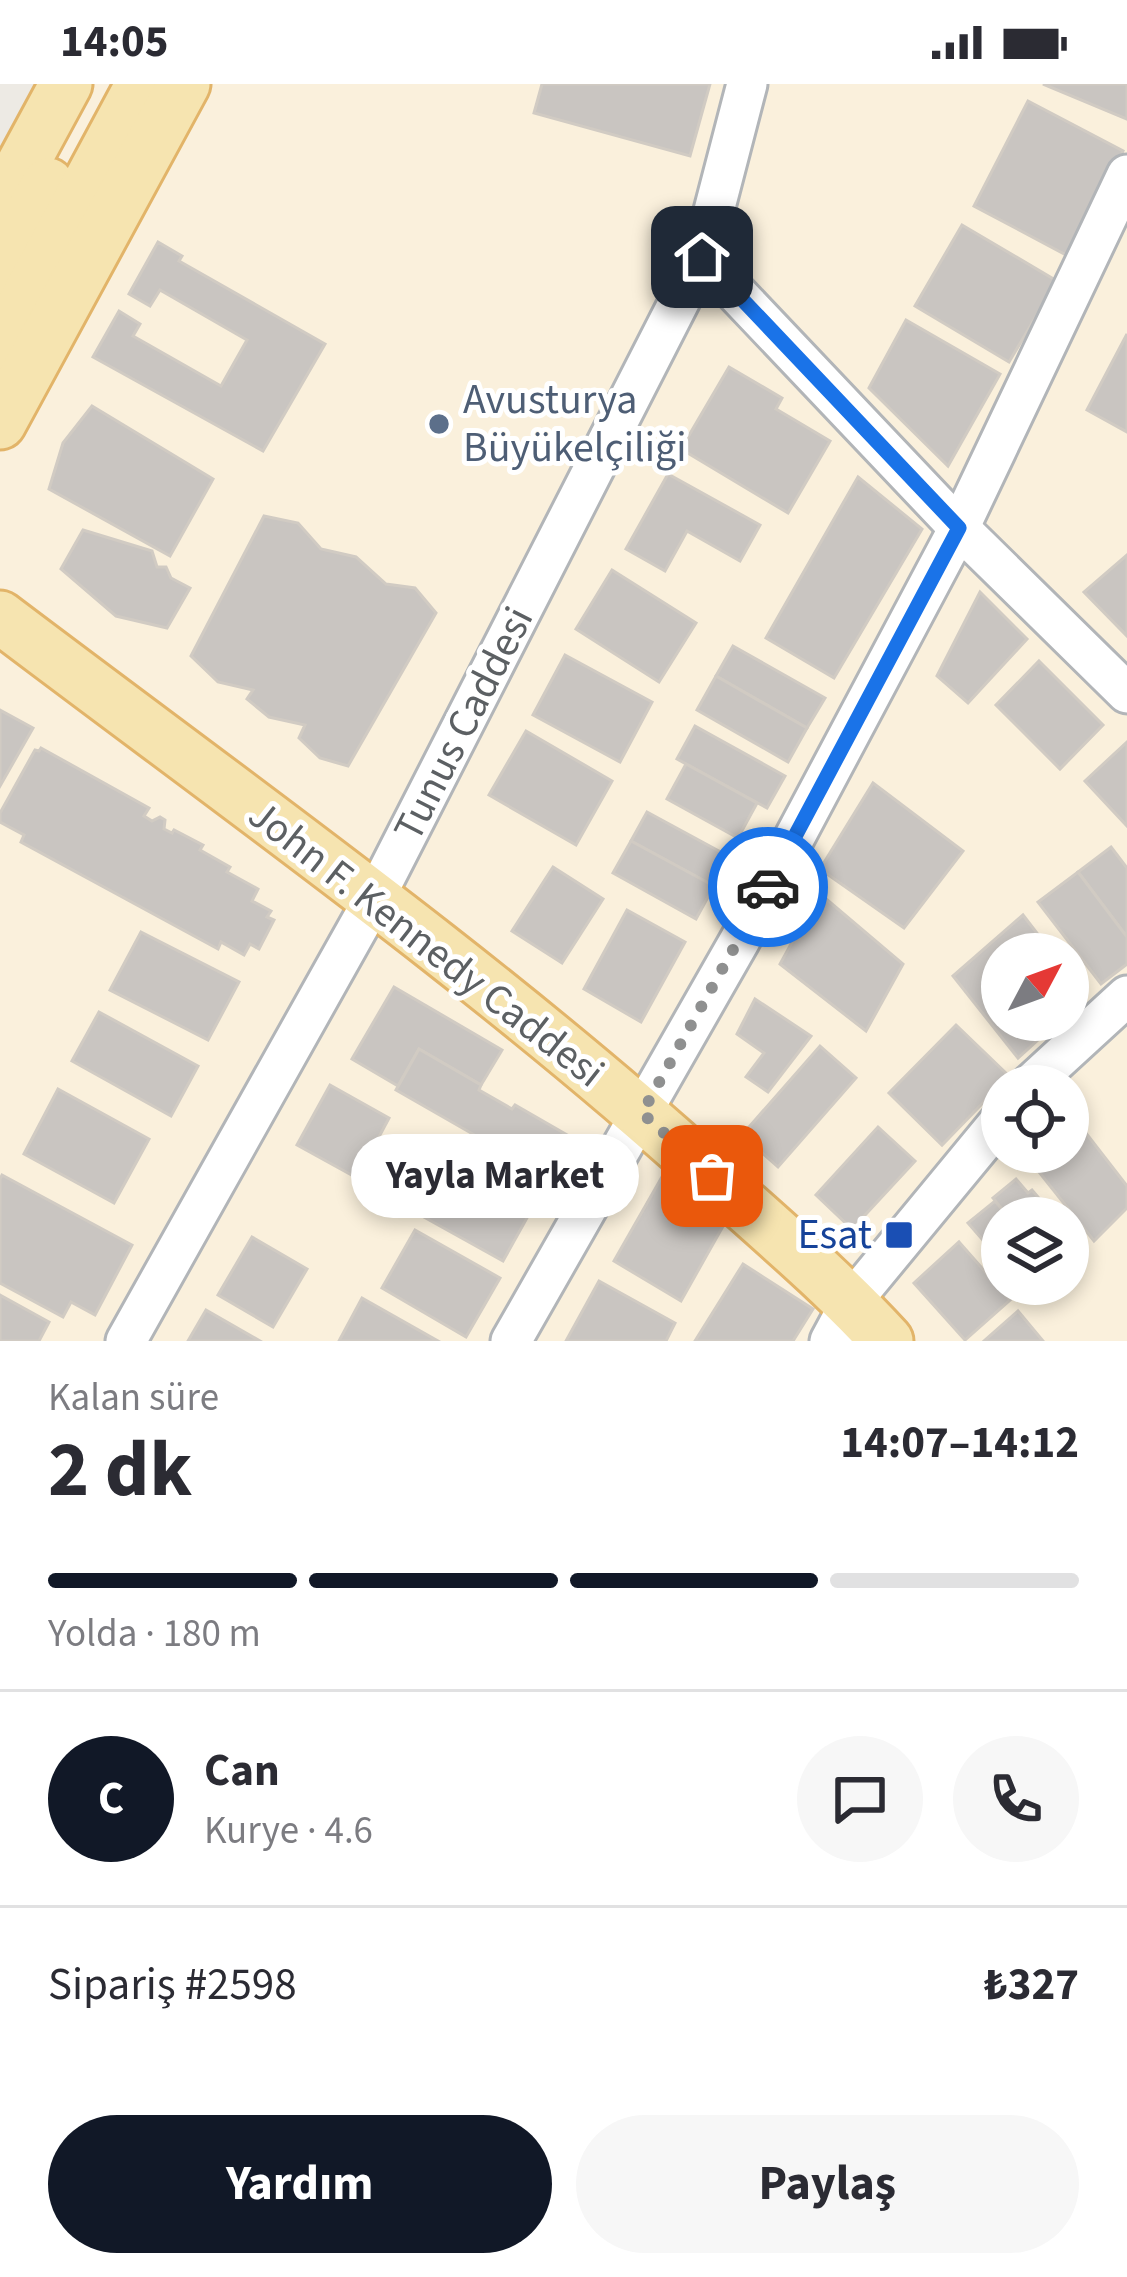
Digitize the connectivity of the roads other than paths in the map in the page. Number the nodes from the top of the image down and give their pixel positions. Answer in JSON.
{"nodes":[{"id":1,"x":66,"y":84,"type":"edge"},
{"id":2,"x":104,"y":84,"type":"edge"},
{"id":3,"x":142,"y":84,"type":"edge"},
{"id":4,"x":184,"y":84,"type":"edge"},
{"id":5,"x":747,"y":84,"type":"edge"},
{"id":6,"x":1127,"y":175,"type":"edge"},
{"id":7,"x":0,"y":206,"type":"edge"},
{"id":8,"x":702,"y":257,"type":"junction"},
{"id":9,"x":0,"y":269,"type":"edge"},
{"id":10,"x":0,"y":348,"type":"edge"},
{"id":11,"x":0,"y":422,"type":"edge"},
{"id":12,"x":959,"y":528,"type":"junction"},
{"id":13,"x":0,"y":617,"type":"edge"},
{"id":14,"x":1127,"y":693,"type":"edge"},
{"id":15,"x":374,"y":899,"type":"junction"},
{"id":16,"x":1127,"y":996,"type":"edge"},
{"id":17,"x":1052,"y":1065,"type":"edge"},
{"id":18,"x":642,"y":1113,"type":"junction"},
{"id":19,"x":981,"y":1145,"type":"edge"},
{"id":20,"x":841,"y":1322,"type":"edge"},
{"id":21,"x":126,"y":1341,"type":"edge"},
{"id":22,"x":511,"y":1341,"type":"edge"},
{"id":23,"x":887,"y":1341,"type":"edge"}],
"edges":[{"from":1,"to":7,"type":"main road"},
{"from":2,"to":9,"type":"main road"},
{"from":3,"to":10,"type":"main road"},
{"from":4,"to":11,"type":"main road"},
{"from":5,"to":8,"type":"street","name":"Tunus Caddesi"},
{"from":6,"to":12,"type":"street"},
{"from":8,"to":12,"type":"street"},
{"from":8,"to":15,"type":"street","name":"Tunus Caddesi"},
{"from":12,"to":14,"type":"street"},
{"from":12,"to":18,"type":"street"},
{"from":13,"to":15,"type":"main road","name":"John F. Kennedy Caddesi"},
{"from":15,"to":18,"type":"main road","name":"John F. Kennedy Caddesi"},
{"from":15,"to":21,"type":"street","name":"Tunus Caddesi"},
{"from":16,"to":17,"type":"street"},
{"from":18,"to":20,"type":"main road","name":"John F. Kennedy Caddesi"},
{"from":18,"to":22,"type":"street"},
{"from":19,"to":20,"type":"street"},
{"from":20,"to":23,"type":"main road","name":"John F. Kennedy Caddesi"}]}
